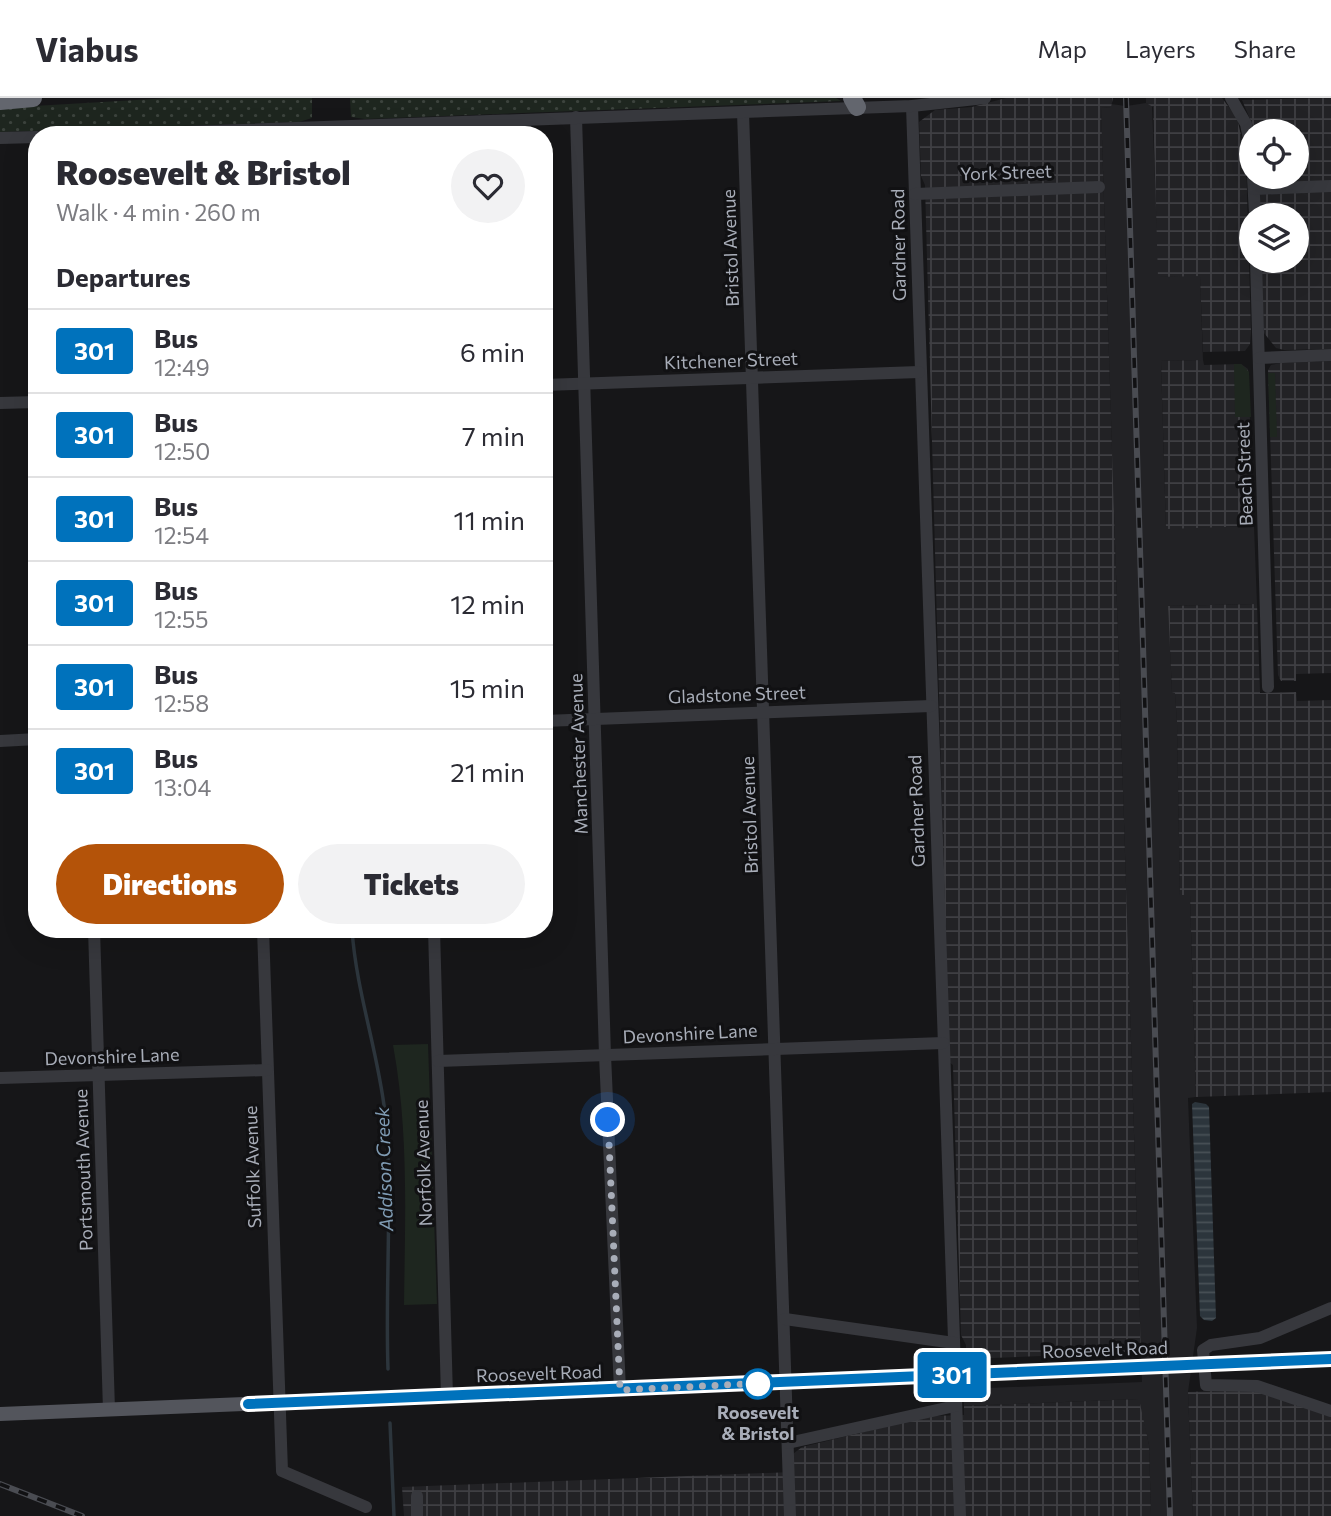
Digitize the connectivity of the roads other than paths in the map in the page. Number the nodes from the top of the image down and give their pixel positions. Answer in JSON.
{"nodes":[{"id":1,"x":33,"y":98,"type":"edge"},
{"id":2,"x":985,"y":98,"type":"edge"},
{"id":3,"x":1231,"y":98,"type":"edge"},
{"id":4,"x":0,"y":101,"type":"edge"},
{"id":5,"x":854,"y":103,"type":"edge"},
{"id":6,"x":912,"y":106,"type":"junction"},
{"id":7,"x":743,"y":112,"type":"junction"},
{"id":8,"x":576,"y":117,"type":"junction"},
{"id":9,"x":1243,"y":119,"type":"edge"},
{"id":10,"x":450,"y":126,"type":"edge"},
{"id":11,"x":28,"y":137,"type":"edge"},
{"id":12,"x":0,"y":138,"type":"edge"},
{"id":13,"x":1309,"y":185,"type":"edge"},
{"id":14,"x":1331,"y":186,"type":"edge"},
{"id":15,"x":1099,"y":187,"type":"dead end"},
{"id":16,"x":915,"y":194,"type":"junction"},
{"id":17,"x":1256,"y":273,"type":"edge"},
{"id":18,"x":1331,"y":355,"type":"edge"},
{"id":19,"x":1259,"y":358,"type":"junction"},
{"id":20,"x":919,"y":372,"type":"junction"},
{"id":21,"x":753,"y":378,"type":"junction"},
{"id":22,"x":586,"y":383,"type":"junction"},
{"id":23,"x":553,"y":385,"type":"edge"},
{"id":24,"x":28,"y":402,"type":"edge"},
{"id":25,"x":0,"y":403,"type":"edge"},
{"id":26,"x":1268,"y":687,"type":"dead end"},
{"id":27,"x":931,"y":706,"type":"junction"},
{"id":28,"x":763,"y":712,"type":"junction"},
{"id":29,"x":595,"y":718,"type":"junction"},
{"id":30,"x":553,"y":720,"type":"edge"},
{"id":31,"x":28,"y":739,"type":"edge"},
{"id":32,"x":0,"y":741,"type":"edge"},
{"id":33,"x":94,"y":938,"type":"edge"},
{"id":34,"x":262,"y":938,"type":"edge"},
{"id":35,"x":434,"y":938,"type":"edge"},
{"id":36,"x":943,"y":1042,"type":"junction"},
{"id":37,"x":776,"y":1048,"type":"junction"},
{"id":38,"x":605,"y":1055,"type":"junction"},
{"id":39,"x":438,"y":1061,"type":"junction"},
{"id":40,"x":267,"y":1070,"type":"junction"},
{"id":41,"x":99,"y":1075,"type":"junction"},
{"id":42,"x":0,"y":1078,"type":"edge"},
{"id":43,"x":1331,"y":1308,"type":"edge"},
{"id":44,"x":785,"y":1319,"type":"junction"},
{"id":45,"x":954,"y":1343,"type":"junction"},
{"id":46,"x":1327,"y":1359,"type":"edge"},
{"id":47,"x":786,"y":1382,"type":"junction"},
{"id":48,"x":620,"y":1390,"type":"junction"},
{"id":49,"x":447,"y":1397,"type":"junction"},
{"id":50,"x":280,"y":1403,"type":"junction"},
{"id":51,"x":956,"y":1406,"type":"junction"},
{"id":52,"x":109,"y":1409,"type":"junction"},
{"id":53,"x":1331,"y":1411,"type":"edge"},
{"id":54,"x":0,"y":1414,"type":"edge"},
{"id":55,"x":788,"y":1443,"type":"junction"},
{"id":56,"x":417,"y":1496,"type":"dead end"},
{"id":57,"x":366,"y":1507,"type":"dead end"},
{"id":58,"x":417,"y":1516,"type":"edge"},
{"id":59,"x":790,"y":1516,"type":"edge"},
{"id":60,"x":960,"y":1516,"type":"edge"}],
"edges":[{"from":1,"to":4,"type":"highway"},
{"from":2,"to":6,"type":"street"},
{"from":3,"to":9,"type":"street"},
{"from":5,"to":6,"type":"street"},
{"from":5,"to":7,"type":"street"},
{"from":6,"to":16,"type":"street","name":"Gardner Road"},
{"from":7,"to":8,"type":"street"},
{"from":7,"to":21,"type":"street","name":"Bristol Avenue"},
{"from":8,"to":10,"type":"street"},
{"from":8,"to":22,"type":"street","name":"Manchester Avenue"},
{"from":11,"to":12,"type":"street"},
{"from":13,"to":14,"type":"street"},
{"from":15,"to":16,"type":"street","name":"York Street"},
{"from":16,"to":20,"type":"street","name":"Gardner Road"},
{"from":17,"to":19,"type":"street","name":"Beach Street"},
{"from":18,"to":19,"type":"street"},
{"from":19,"to":26,"type":"street","name":"Beach Street"},
{"from":20,"to":21,"type":"street","name":"Kitchener Street"},
{"from":20,"to":27,"type":"street","name":"Gardner Road"},
{"from":21,"to":22,"type":"street","name":"Kitchener Street"},
{"from":21,"to":28,"type":"street","name":"Bristol Avenue"},
{"from":22,"to":23,"type":"street","name":"Kitchener Street"},
{"from":22,"to":29,"type":"street","name":"Manchester Avenue"},
{"from":24,"to":25,"type":"street"},
{"from":27,"to":28,"type":"street","name":"Gladstone Street"},
{"from":27,"to":36,"type":"street","name":"Gardner Road"},
{"from":28,"to":29,"type":"street","name":"Gladstone Street"},
{"from":28,"to":37,"type":"street","name":"Bristol Avenue"},
{"from":29,"to":30,"type":"street","name":"Gladstone Street"},
{"from":29,"to":38,"type":"street","name":"Manchester Avenue"},
{"from":31,"to":32,"type":"street"},
{"from":33,"to":41,"type":"street","name":"Portsmouth Avenue"},
{"from":34,"to":40,"type":"street","name":"Suffolk Avenue"},
{"from":35,"to":39,"type":"street","name":"Norfolk Avenue"},
{"from":36,"to":37,"type":"street","name":"Devonshire Lane"},
{"from":36,"to":45,"type":"street","name":"Gardner Road"},
{"from":37,"to":38,"type":"street","name":"Devonshire Lane"},
{"from":37,"to":44,"type":"street","name":"Bristol Avenue"},
{"from":38,"to":39,"type":"street","name":"Devonshire Lane"},
{"from":38,"to":48,"type":"street","name":"Manchester Avenue"},
{"from":39,"to":49,"type":"street","name":"Norfolk Avenue"},
{"from":40,"to":41,"type":"street","name":"Devonshire Lane"},
{"from":40,"to":50,"type":"street","name":"Suffolk Avenue"},
{"from":41,"to":42,"type":"street","name":"Devonshire Lane"},
{"from":41,"to":52,"type":"street","name":"Portsmouth Avenue"},
{"from":43,"to":53,"type":"street"},
{"from":44,"to":45,"type":"street"},
{"from":44,"to":47,"type":"street","name":"Bristol Avenue"},
{"from":45,"to":51,"type":"street","name":"Gardner Road"},
{"from":46,"to":47,"type":"main road","name":"Roosevelt Road"},
{"from":47,"to":48,"type":"main road","name":"Roosevelt Road"},
{"from":47,"to":55,"type":"street","name":"Bristol Avenue"},
{"from":48,"to":49,"type":"main road","name":"Roosevelt Road"},
{"from":49,"to":50,"type":"main road","name":"Roosevelt Road"},
{"from":50,"to":52,"type":"main road","name":"Roosevelt Road"},
{"from":50,"to":57,"type":"street","name":"Suffolk Avenue"},
{"from":51,"to":55,"type":"street"},
{"from":51,"to":60,"type":"street","name":"Gardner Road"},
{"from":52,"to":54,"type":"main road","name":"Roosevelt Road"},
{"from":55,"to":59,"type":"street","name":"Bristol Avenue"},
{"from":56,"to":58,"type":"street"}]}
